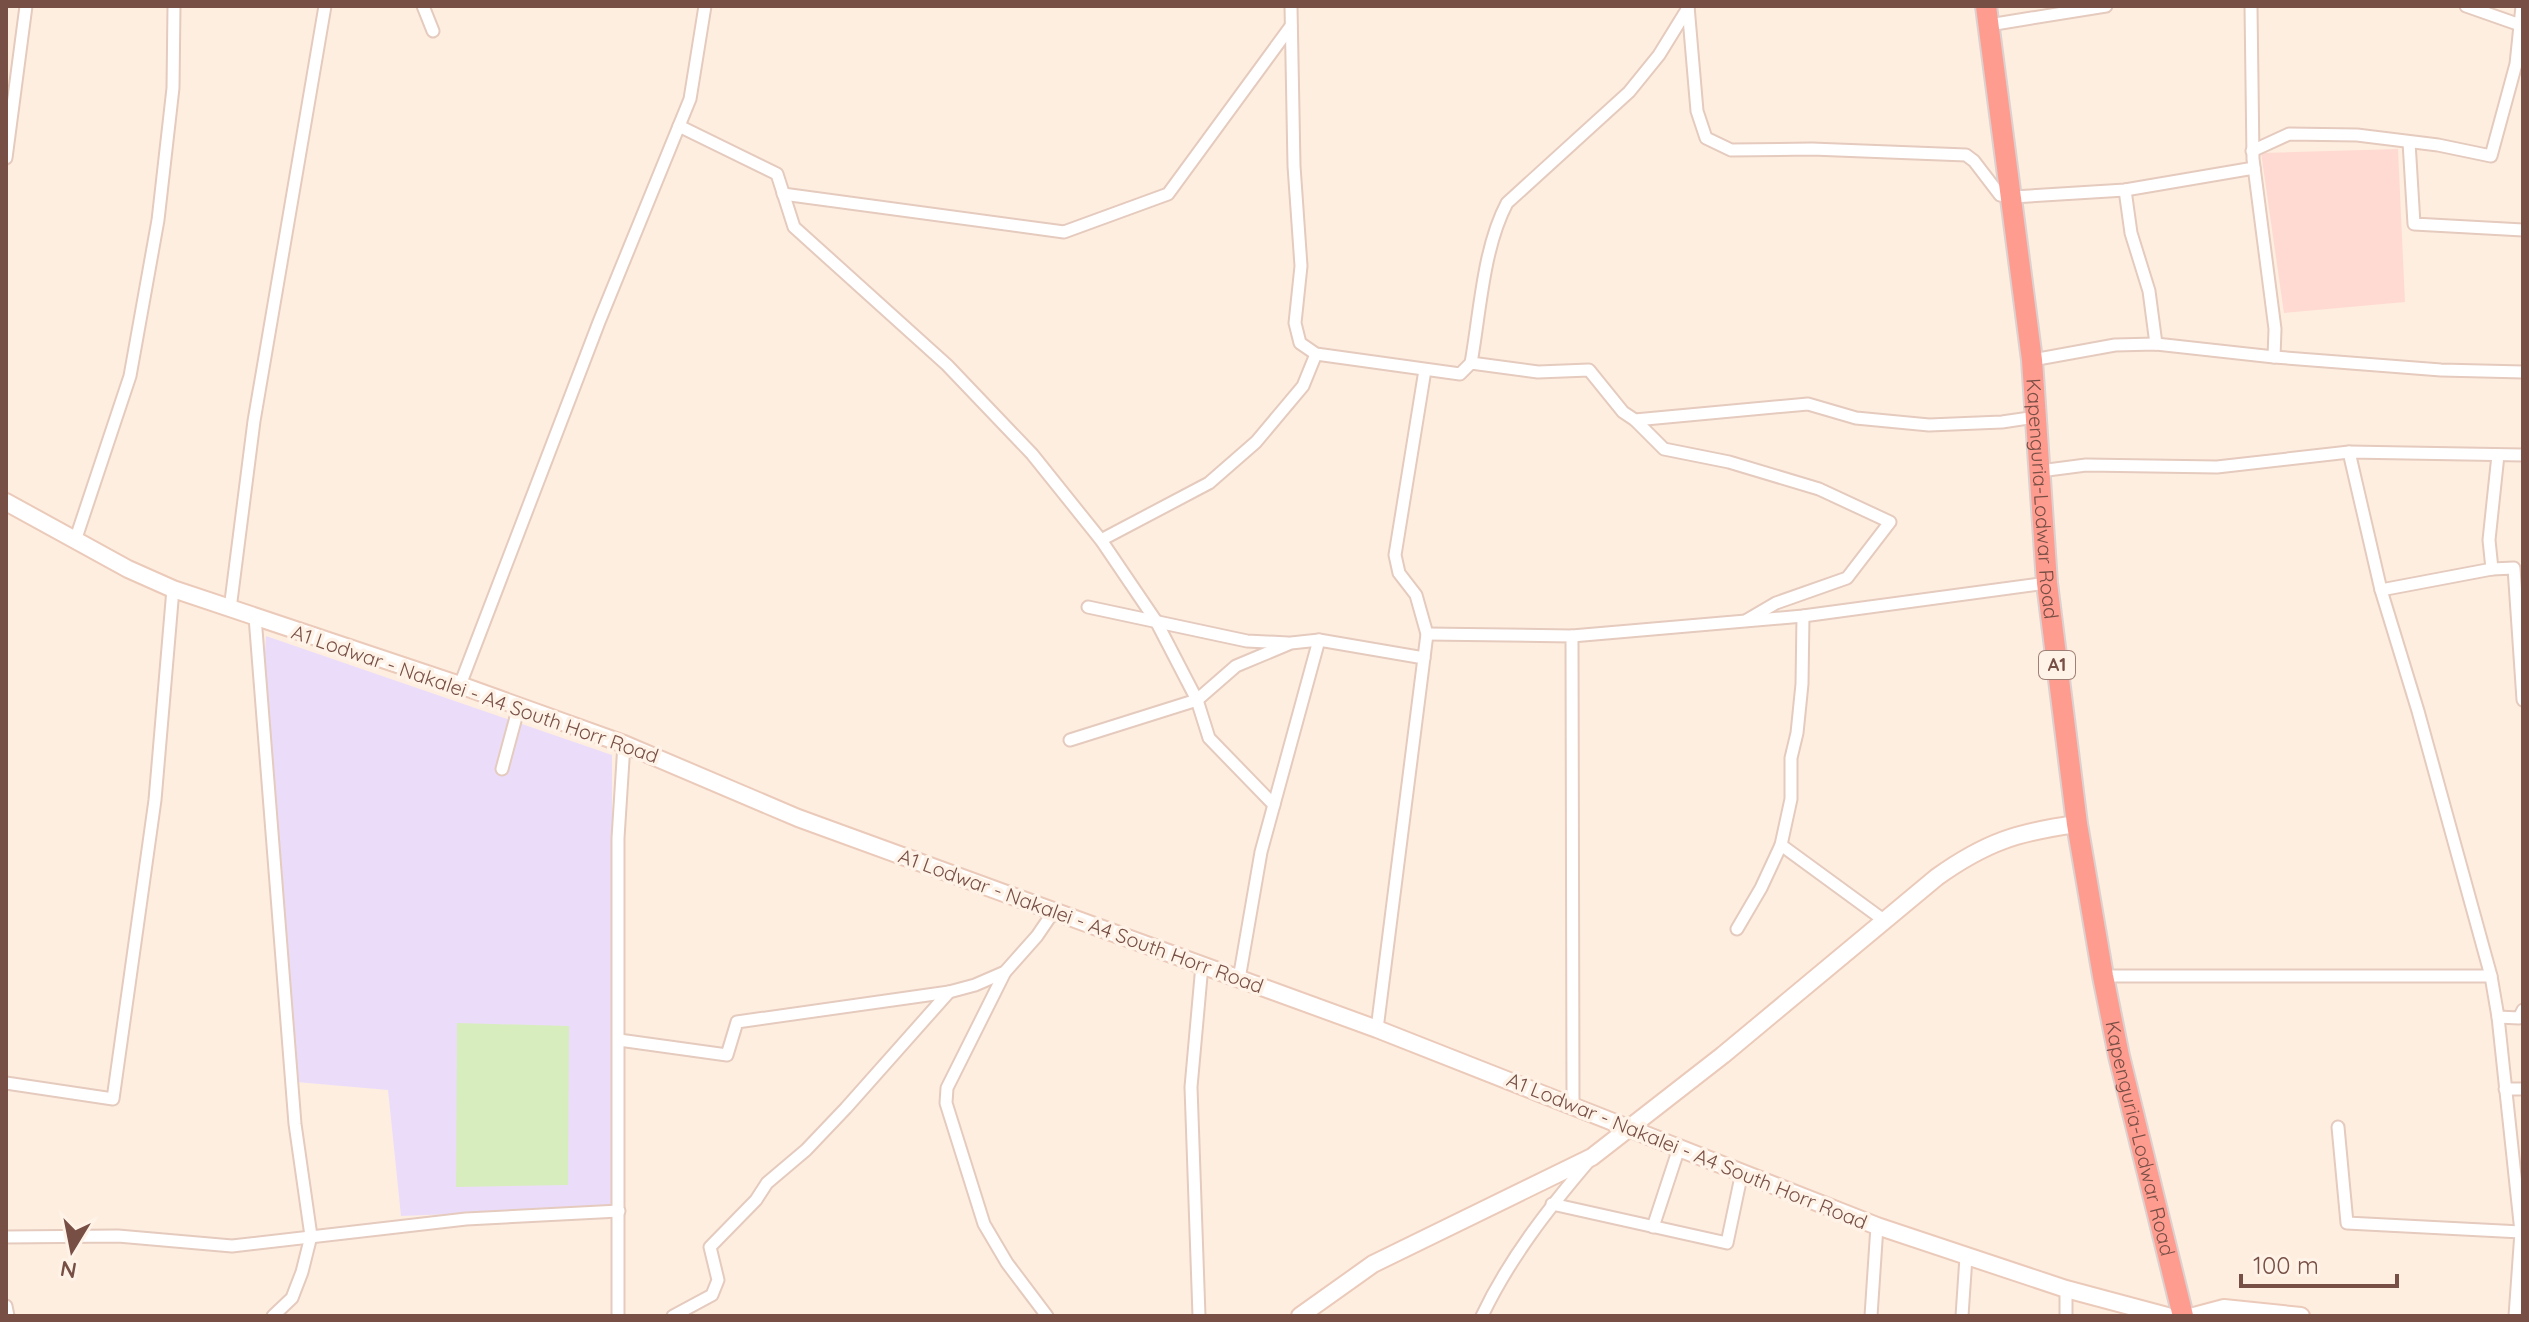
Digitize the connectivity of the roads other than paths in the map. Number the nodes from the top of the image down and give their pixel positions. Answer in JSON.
{"nodes":[{"id":1,"x":26,"y":6,"type":"edge"},
{"id":2,"x":174,"y":6,"type":"edge"},
{"id":3,"x":325,"y":6,"type":"edge"},
{"id":4,"x":423,"y":6,"type":"edge"},
{"id":5,"x":705,"y":6,"type":"edge"},
{"id":6,"x":1291,"y":6,"type":"edge"},
{"id":7,"x":1688,"y":6,"type":"edge"},
{"id":8,"x":2106,"y":6,"type":"edge"},
{"id":9,"x":2251,"y":6,"type":"edge"},
{"id":10,"x":2466,"y":6,"type":"edge"},
{"id":11,"x":2522,"y":6,"type":"edge"},
{"id":12,"x":1988,"y":16,"type":"edge"},
{"id":13,"x":1291,"y":25,"type":"junction"},
{"id":14,"x":2522,"y":26,"type":"edge"},
{"id":15,"x":433,"y":31,"type":"dead end"},
{"id":16,"x":679,"y":126,"type":"junction"},
{"id":17,"x":2409,"y":142,"type":"junction"},
{"id":18,"x":2252,"y":151,"type":"junction"},
{"id":19,"x":6,"y":158,"type":"edge"},
{"id":20,"x":2254,"y":168,"type":"junction"},
{"id":21,"x":2125,"y":190,"type":"junction"},
{"id":22,"x":783,"y":194,"type":"junction"},
{"id":23,"x":2013,"y":197,"type":"junction"},
{"id":24,"x":2523,"y":230,"type":"edge"},
{"id":25,"x":2156,"y":344,"type":"junction"},
{"id":26,"x":1316,"y":354,"type":"junction"},
{"id":27,"x":2274,"y":357,"type":"junction"},
{"id":28,"x":2032,"y":360,"type":"junction"},
{"id":29,"x":1471,"y":363,"type":"junction"},
{"id":30,"x":1425,"y":370,"type":"junction"},
{"id":31,"x":2523,"y":372,"type":"edge"},
{"id":32,"x":2036,"y":417,"type":"junction"},
{"id":33,"x":1635,"y":420,"type":"junction"},
{"id":34,"x":2349,"y":452,"type":"junction"},
{"id":35,"x":2498,"y":455,"type":"junction"},
{"id":36,"x":2523,"y":455,"type":"edge"},
{"id":37,"x":2040,"y":471,"type":"junction"},
{"id":38,"x":6,"y":502,"type":"edge"},
{"id":39,"x":1101,"y":540,"type":"junction"},
{"id":40,"x":75,"y":541,"type":"junction"},
{"id":41,"x":2492,"y":569,"type":"junction"},
{"id":42,"x":2047,"y":583,"type":"junction"},
{"id":43,"x":173,"y":589,"type":"junction"},
{"id":44,"x":2381,"y":590,"type":"junction"},
{"id":45,"x":1088,"y":607,"type":"dead end"},
{"id":46,"x":230,"y":609,"type":"junction"},
{"id":47,"x":1803,"y":616,"type":"junction"},
{"id":48,"x":255,"y":617,"type":"junction"},
{"id":49,"x":1156,"y":621,"type":"junction"},
{"id":50,"x":1744,"y":621,"type":"junction"},
{"id":51,"x":1427,"y":634,"type":"junction"},
{"id":52,"x":1572,"y":636,"type":"junction"},
{"id":53,"x":1319,"y":640,"type":"junction"},
{"id":54,"x":1291,"y":643,"type":"junction"},
{"id":55,"x":1424,"y":658,"type":"junction"},
{"id":56,"x":460,"y":685,"type":"junction"},
{"id":57,"x":1197,"y":700,"type":"junction"},
{"id":58,"x":2523,"y":700,"type":"edge"},
{"id":59,"x":519,"y":706,"type":"junction"},
{"id":60,"x":1070,"y":740,"type":"dead end"},
{"id":61,"x":624,"y":744,"type":"junction"},
{"id":62,"x":502,"y":769,"type":"dead end"},
{"id":63,"x":1274,"y":805,"type":"junction"},
{"id":64,"x":2077,"y":824,"type":"junction"},
{"id":65,"x":1781,"y":845,"type":"junction"},
{"id":66,"x":1054,"y":911,"type":"junction"},
{"id":67,"x":1885,"y":921,"type":"junction"},
{"id":68,"x":1737,"y":929,"type":"dead end"},
{"id":69,"x":1202,"y":965,"type":"junction"},
{"id":70,"x":1005,"y":972,"type":"junction"},
{"id":71,"x":2103,"y":976,"type":"junction"},
{"id":72,"x":2491,"y":976,"type":"junction"},
{"id":73,"x":1239,"y":979,"type":"junction"},
{"id":74,"x":949,"y":992,"type":"junction"},
{"id":75,"x":2523,"y":1010,"type":"edge"},
{"id":76,"x":2498,"y":1017,"type":"junction"},
{"id":77,"x":1377,"y":1029,"type":"junction"},
{"id":78,"x":619,"y":1040,"type":"junction"},
{"id":79,"x":6,"y":1083,"type":"edge"},
{"id":80,"x":2505,"y":1089,"type":"junction"},
{"id":81,"x":2523,"y":1089,"type":"edge"},
{"id":82,"x":1573,"y":1105,"type":"junction"},
{"id":83,"x":2338,"y":1127,"type":"dead end"},
{"id":84,"x":1626,"y":1128,"type":"junction"},
{"id":85,"x":1679,"y":1148,"type":"junction"},
{"id":86,"x":1592,"y":1157,"type":"junction"},
{"id":87,"x":1742,"y":1172,"type":"junction"},
{"id":88,"x":1552,"y":1204,"type":"junction"},
{"id":89,"x":619,"y":1211,"type":"junction"},
{"id":90,"x":1877,"y":1226,"type":"junction"},
{"id":91,"x":1653,"y":1227,"type":"junction"},
{"id":92,"x":2521,"y":1232,"type":"junction"},
{"id":93,"x":311,"y":1236,"type":"junction"},
{"id":94,"x":6,"y":1237,"type":"edge"},
{"id":95,"x":1966,"y":1257,"type":"junction"},
{"id":96,"x":2066,"y":1289,"type":"junction"},
{"id":97,"x":6,"y":1306,"type":"edge"},
{"id":98,"x":8,"y":1316,"type":"edge"},
{"id":99,"x":273,"y":1316,"type":"edge"},
{"id":100,"x":618,"y":1316,"type":"edge"},
{"id":101,"x":673,"y":1316,"type":"edge"},
{"id":102,"x":1047,"y":1316,"type":"edge"},
{"id":103,"x":1199,"y":1316,"type":"edge"},
{"id":104,"x":1300,"y":1316,"type":"edge"},
{"id":105,"x":1482,"y":1316,"type":"edge"},
{"id":106,"x":1871,"y":1316,"type":"edge"},
{"id":107,"x":1962,"y":1316,"type":"edge"},
{"id":108,"x":2066,"y":1316,"type":"edge"},
{"id":109,"x":2167,"y":1316,"type":"edge"},
{"id":110,"x":2183,"y":1316,"type":"edge"},
{"id":111,"x":2194,"y":1316,"type":"edge"},
{"id":112,"x":2301,"y":1316,"type":"edge"},
{"id":113,"x":2515,"y":1316,"type":"edge"}],
"edges":[{"from":1,"to":19,"type":"street"},
{"from":2,"to":40,"type":"street"},
{"from":3,"to":46,"type":"street"},
{"from":4,"to":15,"type":"street"},
{"from":5,"to":16,"type":"street"},
{"from":6,"to":13,"type":"street"},
{"from":7,"to":23,"type":"street"},
{"from":7,"to":29,"type":"street"},
{"from":8,"to":12,"type":"street"},
{"from":9,"to":18,"type":"street"},
{"from":10,"to":14,"type":"street"},
{"from":11,"to":14,"type":"street"},
{"from":12,"to":23,"type":"highway","name":"Kapenguria-Lodwar Road","number":"A1"},
{"from":13,"to":22,"type":"street"},
{"from":13,"to":26,"type":"street"},
{"from":14,"to":17,"type":"street"},
{"from":16,"to":22,"type":"street"},
{"from":16,"to":56,"type":"street"},
{"from":17,"to":18,"type":"street"},
{"from":17,"to":24,"type":"street"},
{"from":18,"to":20,"type":"street"},
{"from":20,"to":21,"type":"street"},
{"from":20,"to":27,"type":"street"},
{"from":21,"to":23,"type":"street"},
{"from":21,"to":25,"type":"street"},
{"from":22,"to":39,"type":"street"},
{"from":23,"to":28,"type":"highway","name":"Kapenguria-Lodwar Road","number":"A1"},
{"from":25,"to":27,"type":"street"},
{"from":25,"to":28,"type":"street"},
{"from":26,"to":30,"type":"street"},
{"from":26,"to":39,"type":"street"},
{"from":27,"to":31,"type":"street"},
{"from":28,"to":32,"type":"highway","name":"Kapenguria-Lodwar Road","number":"A1"},
{"from":29,"to":30,"type":"street"},
{"from":29,"to":33,"type":"street"},
{"from":30,"to":51,"type":"street"},
{"from":32,"to":33,"type":"street"},
{"from":32,"to":37,"type":"highway","name":"Kapenguria-Lodwar Road","number":"A1"},
{"from":33,"to":50,"type":"street"},
{"from":34,"to":35,"type":"street"},
{"from":34,"to":37,"type":"street"},
{"from":34,"to":44,"type":"street"},
{"from":35,"to":36,"type":"street"},
{"from":35,"to":41,"type":"street"},
{"from":37,"to":42,"type":"highway","name":"Kapenguria-Lodwar Road","number":"A1"},
{"from":38,"to":40,"type":"main road","name":"A1 Lodwar - Nakalei - A4 South Horr Road"},
{"from":39,"to":49,"type":"street"},
{"from":40,"to":43,"type":"main road","name":"A1 Lodwar - Nakalei - A4 South Horr Road"},
{"from":41,"to":44,"type":"street"},
{"from":41,"to":58,"type":"street"},
{"from":42,"to":47,"type":"street"},
{"from":42,"to":64,"type":"highway","name":"Kapenguria-Lodwar Road","number":"A1"},
{"from":43,"to":46,"type":"main road","name":"A1 Lodwar - Nakalei - A4 South Horr Road"},
{"from":43,"to":79,"type":"street"},
{"from":44,"to":72,"type":"street"},
{"from":45,"to":49,"type":"street"},
{"from":46,"to":48,"type":"main road","name":"A1 Lodwar - Nakalei - A4 South Horr Road"},
{"from":47,"to":50,"type":"street"},
{"from":47,"to":65,"type":"street"},
{"from":48,"to":56,"type":"main road","name":"A1 Lodwar - Nakalei - A4 South Horr Road"},
{"from":48,"to":93,"type":"street"},
{"from":49,"to":54,"type":"street"},
{"from":49,"to":57,"type":"street"},
{"from":50,"to":52,"type":"street"},
{"from":51,"to":52,"type":"street"},
{"from":51,"to":55,"type":"street"},
{"from":52,"to":82,"type":"street"},
{"from":53,"to":54,"type":"street"},
{"from":53,"to":55,"type":"street"},
{"from":53,"to":63,"type":"street"},
{"from":54,"to":57,"type":"street"},
{"from":55,"to":77,"type":"street"},
{"from":56,"to":59,"type":"main road","name":"A1 Lodwar - Nakalei - A4 South Horr Road"},
{"from":57,"to":60,"type":"street"},
{"from":57,"to":63,"type":"street"},
{"from":59,"to":61,"type":"main road","name":"A1 Lodwar - Nakalei - A4 South Horr Road"},
{"from":59,"to":62,"type":"street"},
{"from":61,"to":66,"type":"main road","name":"A1 Lodwar - Nakalei - A4 South Horr Road"},
{"from":61,"to":78,"type":"street"},
{"from":63,"to":73,"type":"street"},
{"from":64,"to":67,"type":"main road"},
{"from":64,"to":71,"type":"highway","name":"Kapenguria-Lodwar Road","number":"A1"},
{"from":65,"to":67,"type":"street"},
{"from":65,"to":68,"type":"street"},
{"from":66,"to":69,"type":"main road","name":"A1 Lodwar - Nakalei - A4 South Horr Road"},
{"from":66,"to":70,"type":"street"},
{"from":67,"to":84,"type":"main road"},
{"from":69,"to":73,"type":"main road","name":"A1 Lodwar - Nakalei - A4 South Horr Road"},
{"from":69,"to":103,"type":"street"},
{"from":70,"to":74,"type":"street"},
{"from":70,"to":102,"type":"street"},
{"from":71,"to":72,"type":"street"},
{"from":71,"to":110,"type":"highway","name":"Kapenguria-Lodwar Road","number":"A1"},
{"from":72,"to":76,"type":"street"},
{"from":73,"to":77,"type":"main road","name":"A1 Lodwar - Nakalei - A4 South Horr Road"},
{"from":74,"to":78,"type":"street"},
{"from":74,"to":101,"type":"street"},
{"from":75,"to":76,"type":"street"},
{"from":76,"to":80,"type":"street"},
{"from":77,"to":82,"type":"main road","name":"A1 Lodwar - Nakalei - A4 South Horr Road"},
{"from":78,"to":89,"type":"street"},
{"from":80,"to":81,"type":"street"},
{"from":80,"to":92,"type":"street"},
{"from":82,"to":84,"type":"main road","name":"A1 Lodwar - Nakalei - A4 South Horr Road"},
{"from":83,"to":92,"type":"street"},
{"from":84,"to":85,"type":"main road","name":"A1 Lodwar - Nakalei - A4 South Horr Road"},
{"from":84,"to":86,"type":"main road"},
{"from":85,"to":87,"type":"main road","name":"A1 Lodwar - Nakalei - A4 South Horr Road"},
{"from":85,"to":91,"type":"street"},
{"from":86,"to":88,"type":"street"},
{"from":86,"to":104,"type":"main road"},
{"from":87,"to":90,"type":"main road","name":"A1 Lodwar - Nakalei - A4 South Horr Road"},
{"from":87,"to":91,"type":"street"},
{"from":88,"to":91,"type":"street"},
{"from":88,"to":105,"type":"street"},
{"from":89,"to":93,"type":"street"},
{"from":89,"to":100,"type":"street"},
{"from":90,"to":95,"type":"main road","name":"A1 Lodwar - Nakalei - A4 South Horr Road"},
{"from":90,"to":106,"type":"street"},
{"from":92,"to":113,"type":"street"},
{"from":93,"to":94,"type":"street"},
{"from":93,"to":99,"type":"street"},
{"from":95,"to":96,"type":"main road","name":"A1 Lodwar - Nakalei - A4 South Horr Road"},
{"from":95,"to":107,"type":"street"},
{"from":96,"to":108,"type":"street"},
{"from":96,"to":109,"type":"main road","name":"A1 Lodwar - Nakalei - A4 South Horr Road"},
{"from":97,"to":98,"type":"street"},
{"from":111,"to":112,"type":"main road"}]}
